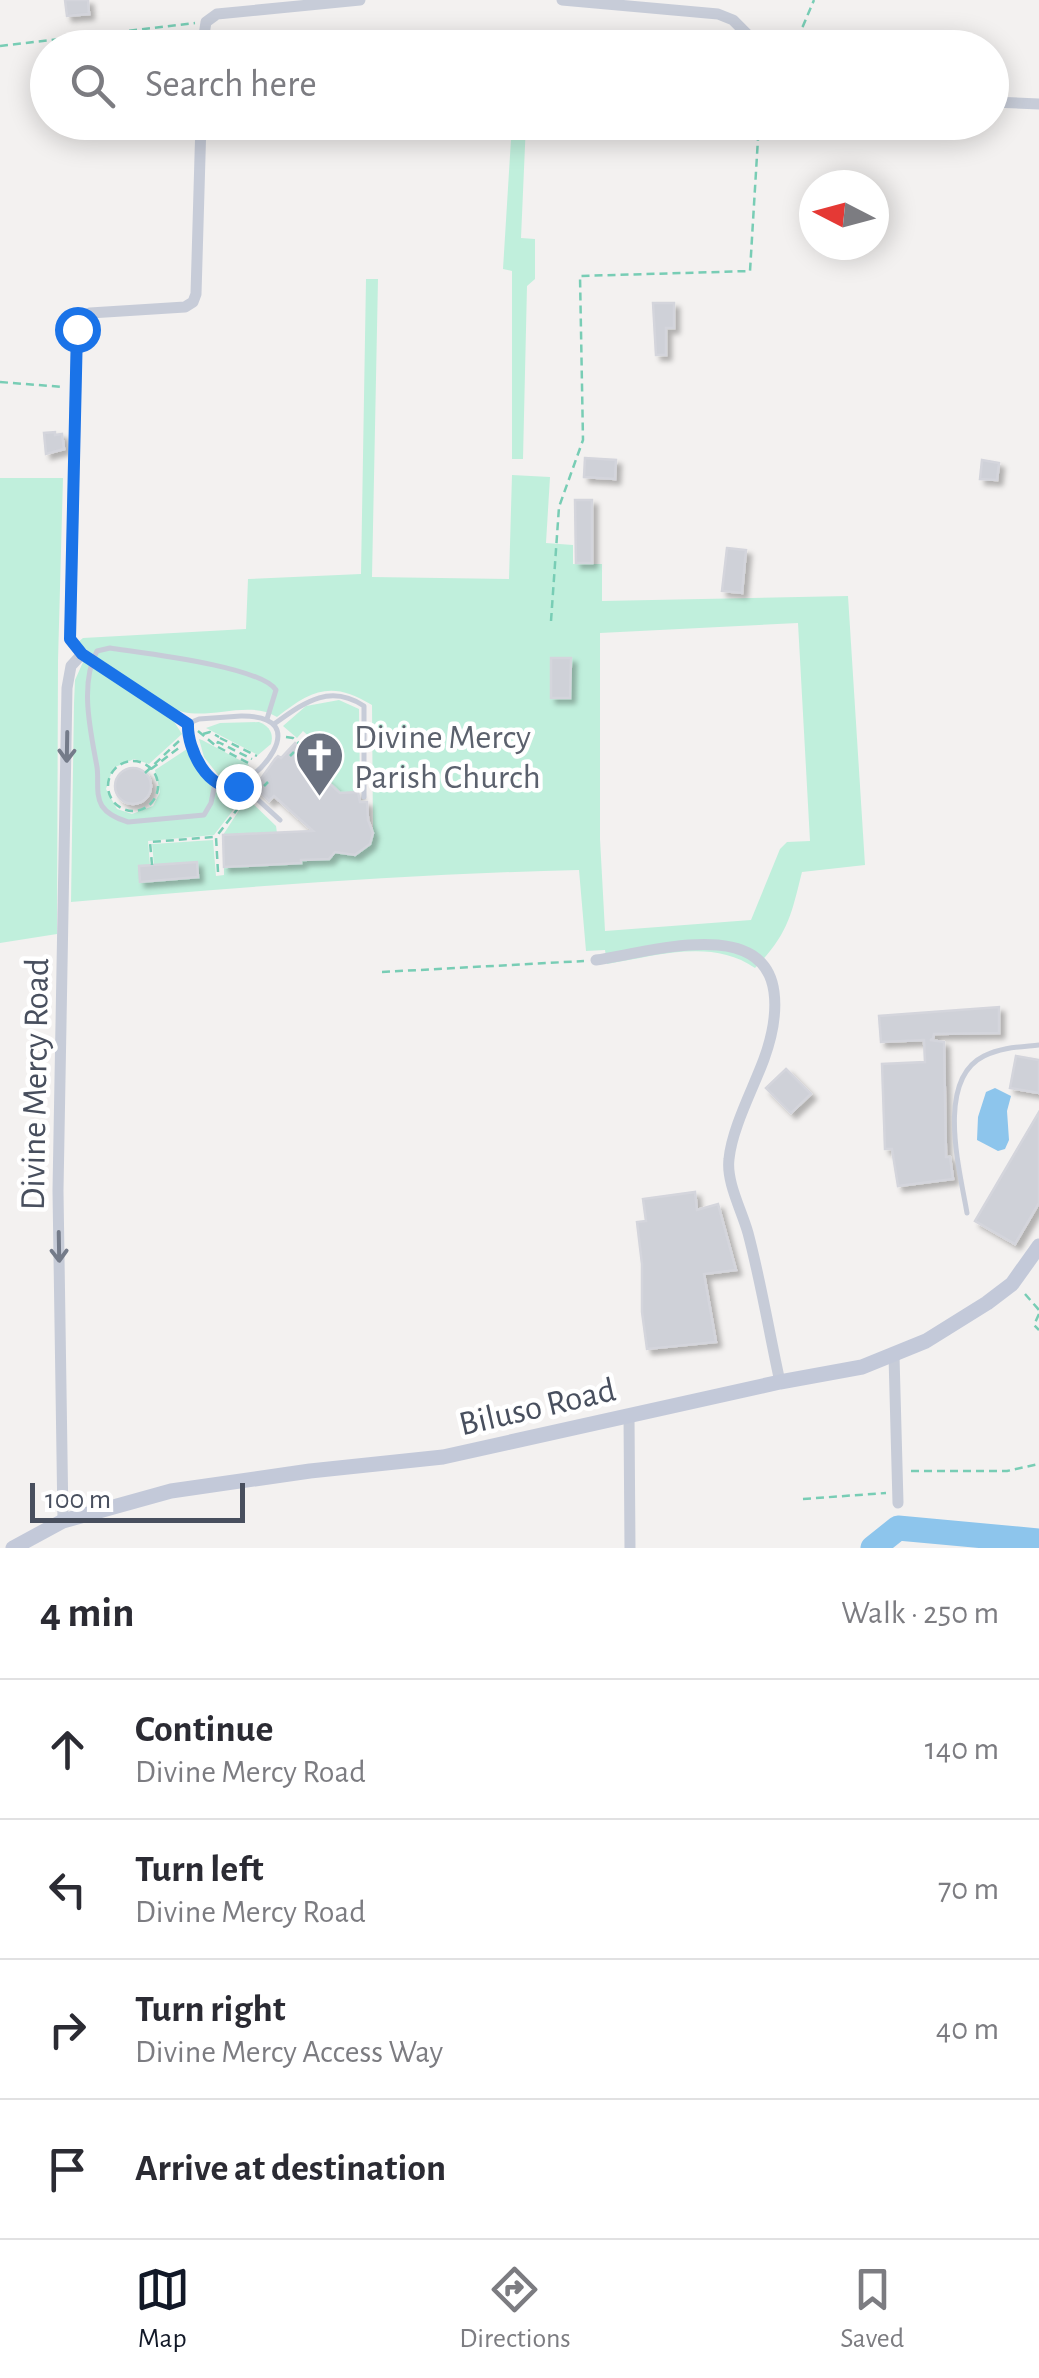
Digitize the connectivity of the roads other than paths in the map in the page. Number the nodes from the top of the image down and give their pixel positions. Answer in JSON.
{"nodes":[{"id":1,"x":360,"y":0,"type":"edge"},
{"id":2,"x":562,"y":0,"type":"edge"},
{"id":3,"x":205,"y":30,"type":"edge"},
{"id":4,"x":744,"y":30,"type":"edge"},
{"id":5,"x":1009,"y":103,"type":"edge"},
{"id":6,"x":1039,"y":104,"type":"edge"},
{"id":7,"x":200,"y":140,"type":"edge"},
{"id":8,"x":87,"y":657,"type":"junction"},
{"id":9,"x":267,"y":719,"type":"junction"},
{"id":10,"x":188,"y":724,"type":"junction"},
{"id":11,"x":274,"y":724,"type":"junction"},
{"id":12,"x":216,"y":782,"type":"junction"},
{"id":13,"x":242,"y":784,"type":"junction"},
{"id":14,"x":364,"y":797,"type":"dead end"},
{"id":15,"x":280,"y":820,"type":"dead end"},
{"id":16,"x":596,"y":960,"type":"road end"},
{"id":17,"x":1039,"y":1045,"type":"edge"},
{"id":18,"x":968,"y":1213,"type":"dead end"},
{"id":19,"x":1039,"y":1246,"type":"edge"},
{"id":20,"x":894,"y":1356,"type":"junction"},
{"id":21,"x":780,"y":1382,"type":"junction"},
{"id":22,"x":629,"y":1416,"type":"junction"},
{"id":23,"x":898,"y":1498,"type":"road end"},
{"id":24,"x":63,"y":1521,"type":"junction"},
{"id":25,"x":14,"y":1548,"type":"edge"},
{"id":26,"x":630,"y":1548,"type":"edge"}],
"edges":[{"from":1,"to":3,"type":"street"},
{"from":2,"to":4,"type":"street"},
{"from":5,"to":6,"type":"street"},
{"from":7,"to":8,"type":"street"},
{"from":8,"to":9,"type":"lane"},
{"from":8,"to":10,"type":"lane"},
{"from":8,"to":12,"type":"lane"},
{"from":8,"to":24,"type":"street","name":"Divine Mercy Road","one_way":true},
{"from":9,"to":10,"type":"lane"},
{"from":9,"to":11,"type":"lane"},
{"from":10,"to":12,"type":"lane"},
{"from":11,"to":13,"type":"lane"},
{"from":11,"to":14,"type":"lane"},
{"from":12,"to":13,"type":"lane"},
{"from":13,"to":15,"type":"lane"},
{"from":16,"to":21,"type":"street"},
{"from":17,"to":18,"type":"lane"},
{"from":19,"to":20,"type":"street","name":"Biluso Road"},
{"from":20,"to":21,"type":"street","name":"Biluso Road"},
{"from":20,"to":23,"type":"street"},
{"from":21,"to":22,"type":"street","name":"Biluso Road"},
{"from":22,"to":24,"type":"street","name":"Biluso Road"},
{"from":22,"to":26,"type":"street"},
{"from":24,"to":25,"type":"street","name":"Biluso Road"}]}
